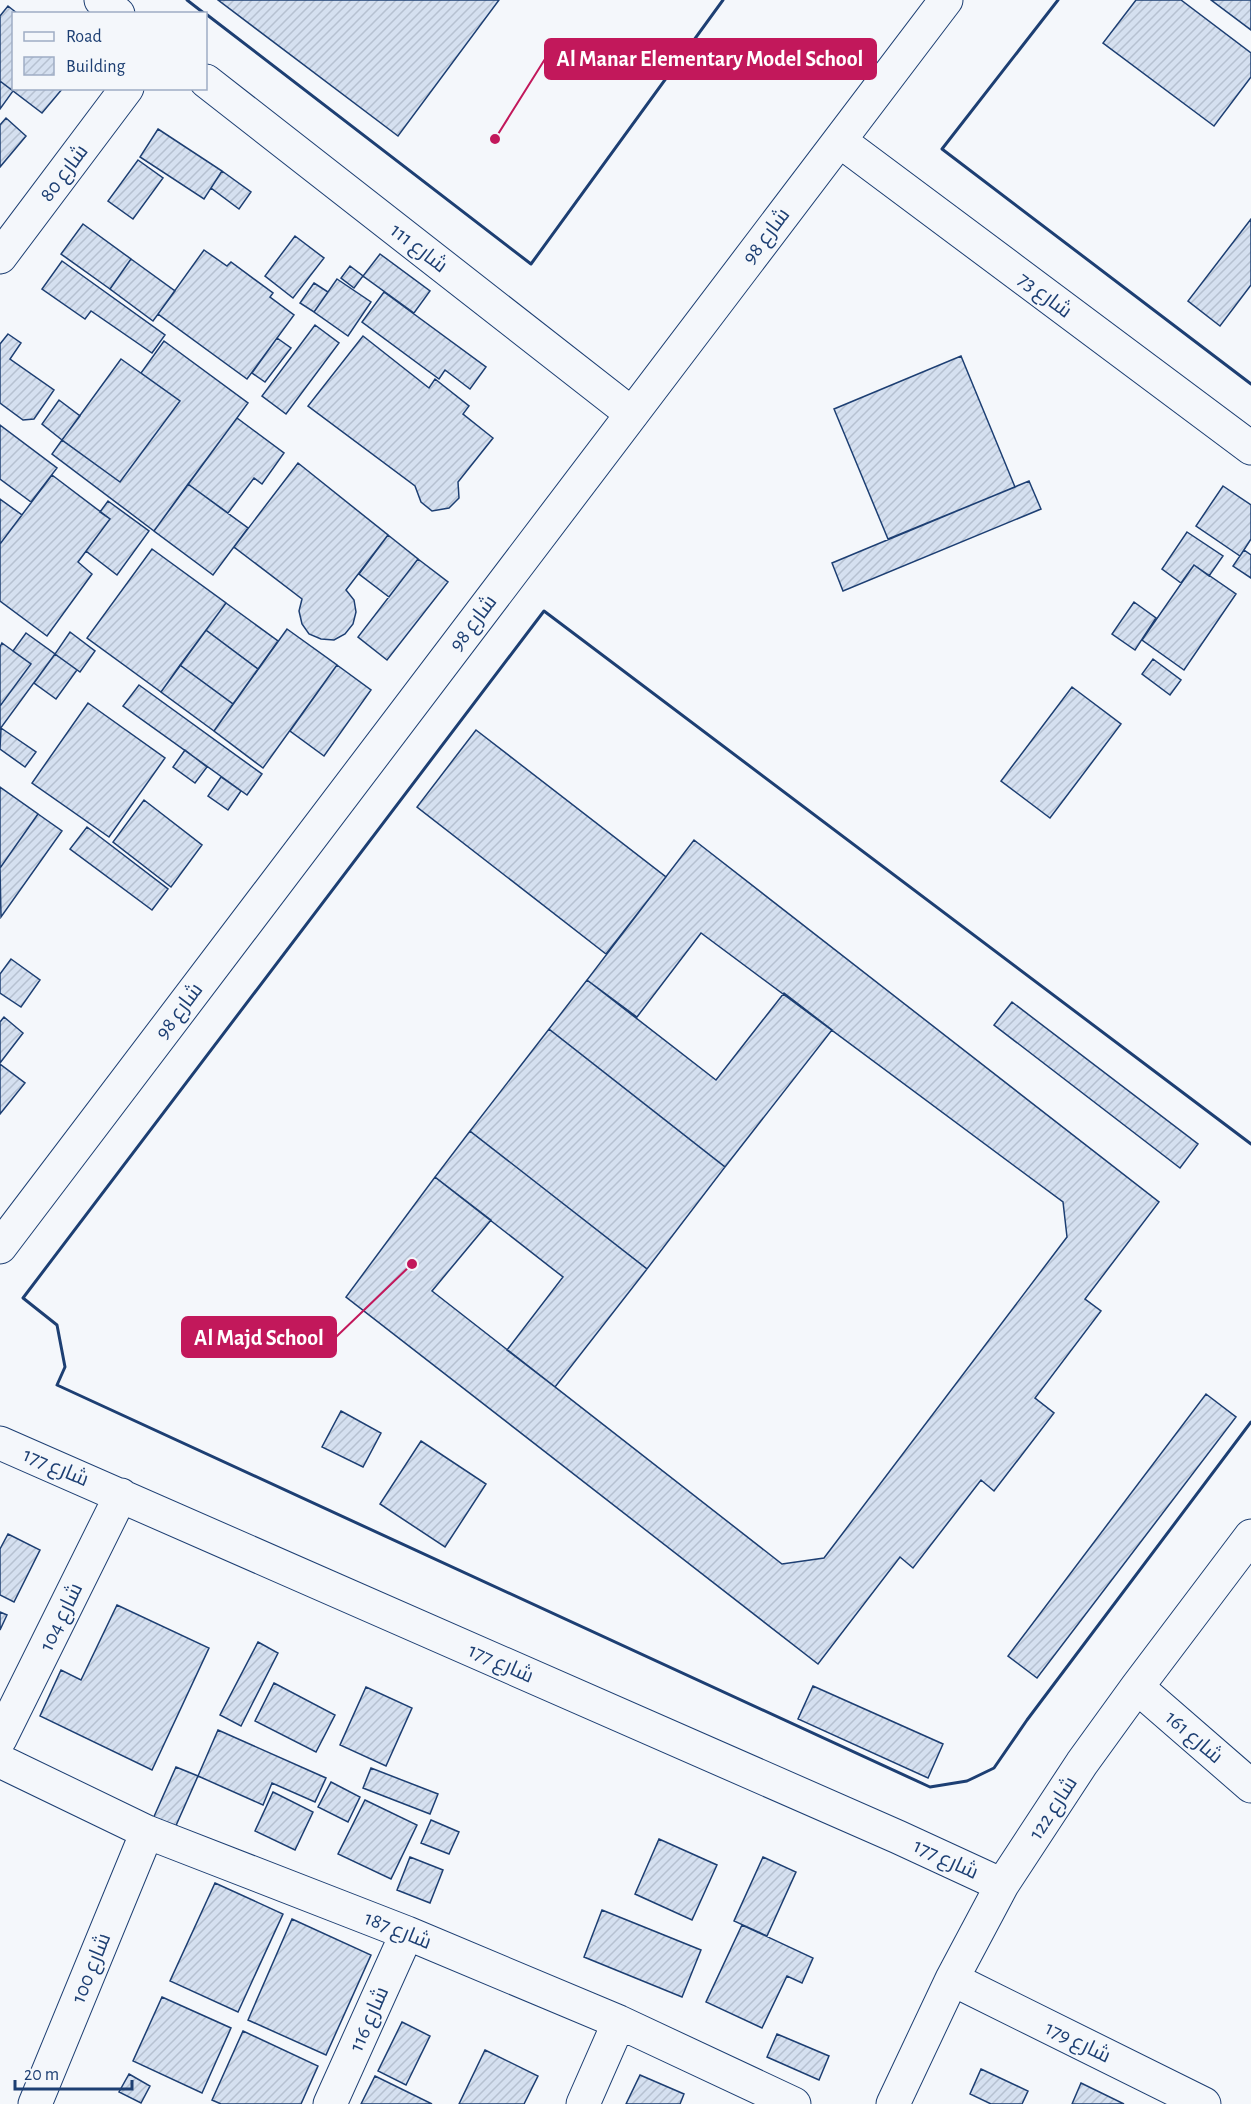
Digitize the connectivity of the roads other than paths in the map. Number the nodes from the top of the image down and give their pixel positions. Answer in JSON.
{"nodes":[{"id":1,"x":101,"y":0,"type":"edge"},
{"id":2,"x":946,"y":0,"type":"edge"},
{"id":3,"x":116,"y":12,"type":"edge"},
{"id":4,"x":207,"y":82,"type":"edge"},
{"id":5,"x":125,"y":90,"type":"edge"},
{"id":6,"x":840,"y":141,"type":"junction"},
{"id":7,"x":0,"y":257,"type":"edge"},
{"id":8,"x":632,"y":414,"type":"junction"},
{"id":9,"x":1251,"y":448,"type":"edge"},
{"id":10,"x":0,"y":1247,"type":"edge"},
{"id":11,"x":0,"y":1443,"type":"edge"},
{"id":12,"x":121,"y":1496,"type":"junction"},
{"id":13,"x":1251,"y":1536,"type":"edge"},
{"id":14,"x":1137,"y":1687,"type":"junction"},
{"id":15,"x":0,"y":1739,"type":"edge"},
{"id":16,"x":0,"y":1761,"type":"edge"},
{"id":17,"x":1251,"y":1786,"type":"edge"},
{"id":18,"x":147,"y":1832,"type":"junction"},
{"id":19,"x":1002,"y":1885,"type":"junction"},
{"id":20,"x":407,"y":1933,"type":"junction"},
{"id":21,"x":952,"y":1979,"type":"junction"},
{"id":22,"x":619,"y":2022,"type":"junction"},
{"id":23,"x":35,"y":2104,"type":"edge"},
{"id":24,"x":330,"y":2104,"type":"edge"},
{"id":25,"x":584,"y":2104,"type":"edge"},
{"id":26,"x":794,"y":2104,"type":"edge"},
{"id":27,"x":893,"y":2104,"type":"edge"},
{"id":28,"x":1204,"y":2104,"type":"edge"}],
"edges":[{"from":1,"to":3,"type":"street"},
{"from":2,"to":6,"type":"street","name":"شارع 98"},
{"from":4,"to":8,"type":"street","name":"شارع 111"},
{"from":5,"to":7,"type":"street","name":"شارع 80"},
{"from":6,"to":8,"type":"street","name":"شارع 98"},
{"from":6,"to":9,"type":"street","name":"شارع 73"},
{"from":8,"to":10,"type":"street","name":"شارع 98"},
{"from":11,"to":12,"type":"street","name":"شارع 177"},
{"from":12,"to":15,"type":"street","name":"شارع 104"},
{"from":12,"to":19,"type":"street","name":"شارع 177"},
{"from":13,"to":14,"type":"street","name":"شارع 122"},
{"from":14,"to":17,"type":"street","name":"شارع 161"},
{"from":14,"to":19,"type":"street","name":"شارع 122"},
{"from":16,"to":18,"type":"street","name":"شارع 187"},
{"from":18,"to":20,"type":"street","name":"شارع 187"},
{"from":18,"to":23,"type":"street","name":"شارع 100"},
{"from":19,"to":21,"type":"street","name":"شارع 122"},
{"from":20,"to":22,"type":"street","name":"شارع 187"},
{"from":20,"to":24,"type":"street","name":"شارع 116"},
{"from":21,"to":27,"type":"street","name":"شارع 122"},
{"from":21,"to":28,"type":"street","name":"شارع 179"},
{"from":22,"to":25,"type":"street"},
{"from":22,"to":26,"type":"street","name":"شارع 187"}]}
